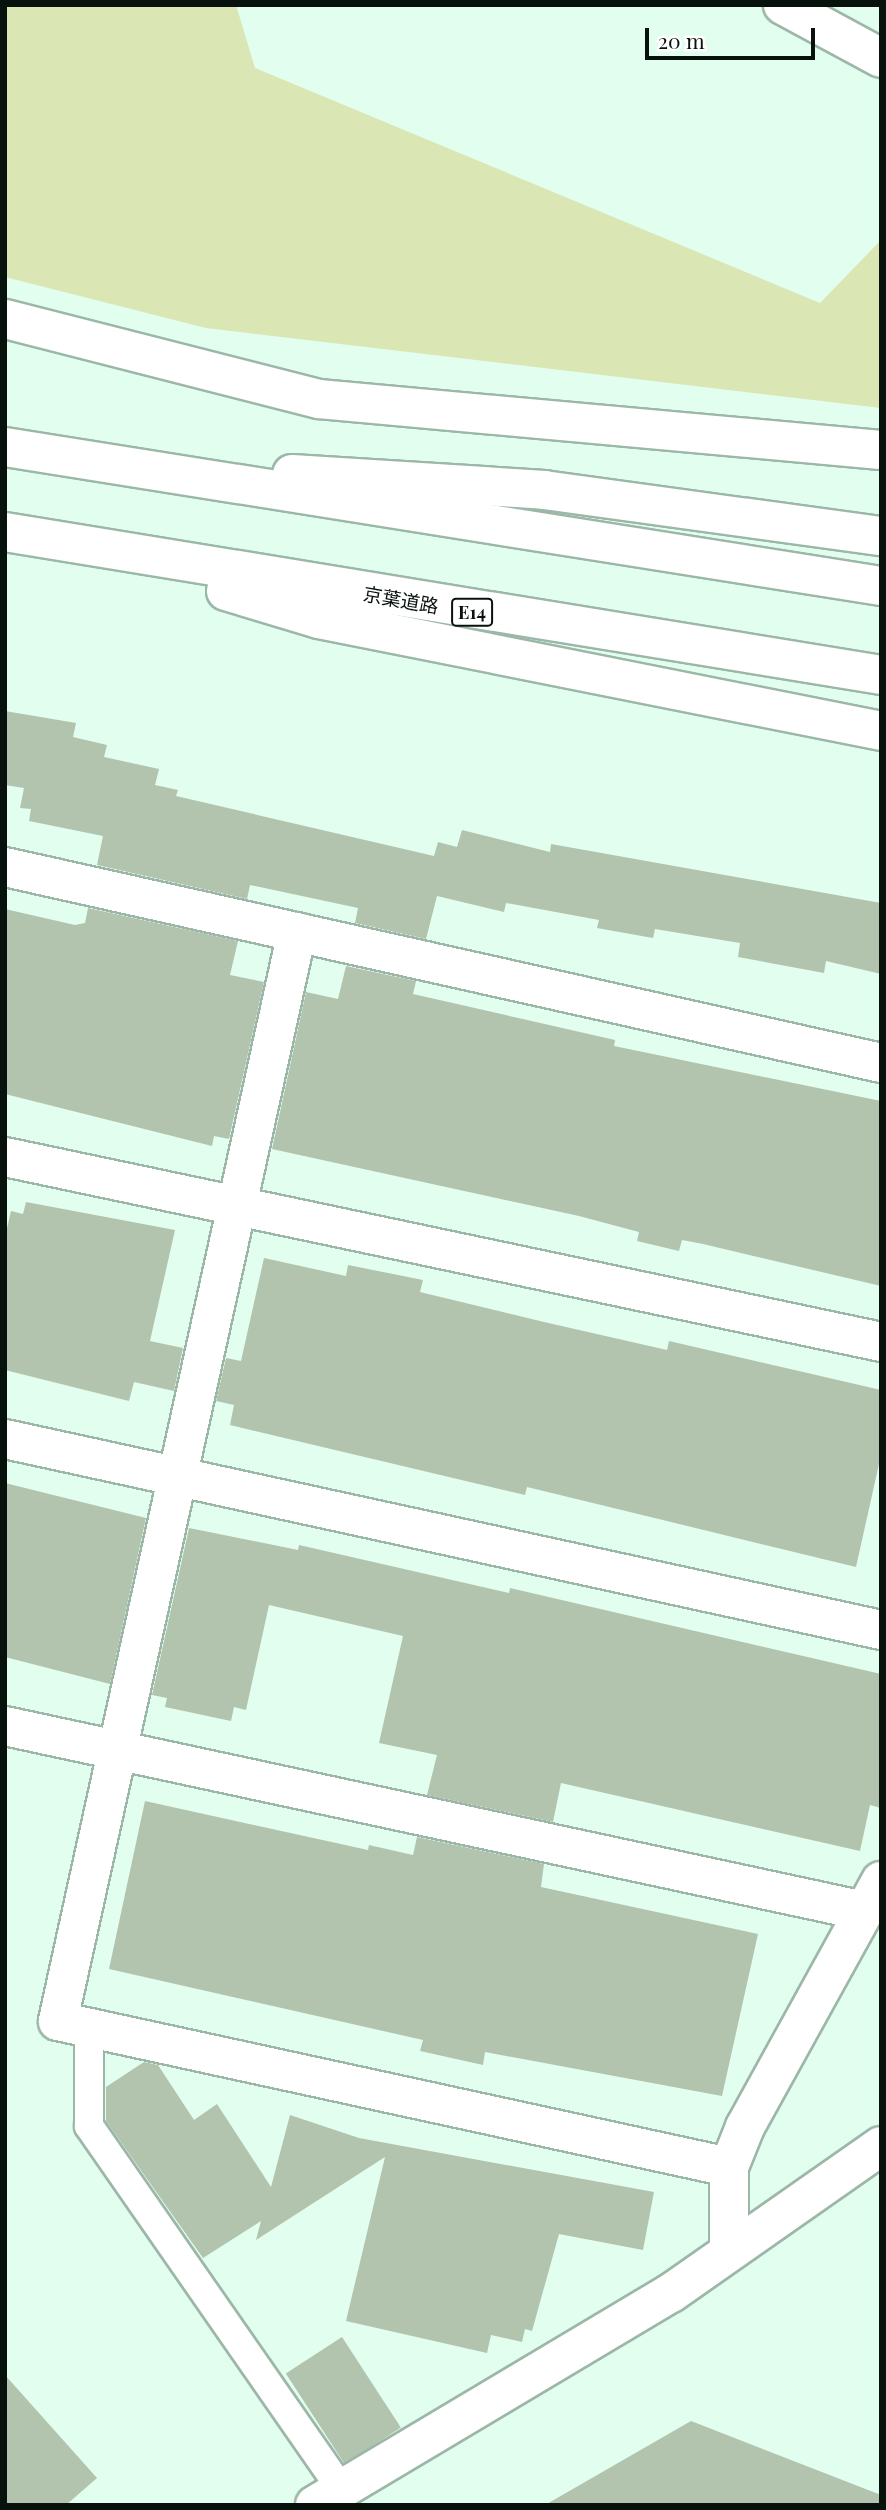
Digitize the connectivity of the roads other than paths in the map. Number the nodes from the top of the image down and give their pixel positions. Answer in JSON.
{"nodes":[{"id":1,"x":783,"y":5,"type":"edge"},
{"id":2,"x":841,"y":37,"type":"junction"},
{"id":3,"x":881,"y":40,"type":"edge"},
{"id":4,"x":881,"y":58,"type":"edge"},
{"id":5,"x":5,"y":318,"type":"edge"},
{"id":6,"x":5,"y":447,"type":"edge"},
{"id":7,"x":881,"y":450,"type":"edge"},
{"id":8,"x":76,"y":460,"type":"junction"},
{"id":9,"x":5,"y":532,"type":"edge"},
{"id":10,"x":881,"y":536,"type":"edge"},
{"id":11,"x":64,"y":543,"type":"junction"},
{"id":12,"x":881,"y":586,"type":"edge"},
{"id":13,"x":881,"y":675,"type":"edge"},
{"id":14,"x":881,"y":732,"type":"edge"},
{"id":15,"x":5,"y":867,"type":"edge"},
{"id":16,"x":297,"y":932,"type":"junction"},
{"id":17,"x":881,"y":1063,"type":"edge"},
{"id":18,"x":5,"y":1157,"type":"edge"},
{"id":19,"x":236,"y":1209,"type":"junction"},
{"id":20,"x":881,"y":1342,"type":"edge"},
{"id":21,"x":5,"y":1438,"type":"edge"},
{"id":22,"x":178,"y":1476,"type":"junction"},
{"id":23,"x":881,"y":1630,"type":"edge"},
{"id":24,"x":5,"y":1726,"type":"edge"},
{"id":25,"x":117,"y":1751,"type":"junction"},
{"id":26,"x":872,"y":1896,"type":"edge"},
{"id":27,"x":89,"y":2028,"type":"junction"},
{"id":28,"x":881,"y":2146,"type":"edge"},
{"id":29,"x":729,"y":2167,"type":"junction"},
{"id":30,"x":729,"y":2248,"type":"junction"},
{"id":31,"x":328,"y":2497,"type":"edge"}],
"edges":[{"from":1,"to":2,"type":"main road"},
{"from":2,"to":3,"type":"main road"},
{"from":2,"to":4,"type":"main road"},
{"from":5,"to":7,"type":"main road"},
{"from":6,"to":8,"type":"main road"},
{"from":8,"to":10,"type":"main road"},
{"from":8,"to":12,"type":"main road"},
{"from":9,"to":11,"type":"main road","name":"京葉道路","number":"E14"},
{"from":11,"to":13,"type":"main road","name":"京葉道路","number":"E14"},
{"from":11,"to":14,"type":"main road"},
{"from":15,"to":16,"type":"main road"},
{"from":16,"to":17,"type":"main road"},
{"from":16,"to":19,"type":"main road"},
{"from":18,"to":19,"type":"main road"},
{"from":19,"to":20,"type":"main road"},
{"from":19,"to":22,"type":"main road"},
{"from":21,"to":22,"type":"main road"},
{"from":22,"to":23,"type":"main road"},
{"from":22,"to":25,"type":"main road"},
{"from":24,"to":25,"type":"main road"},
{"from":25,"to":26,"type":"main road"},
{"from":25,"to":27,"type":"main road"},
{"from":26,"to":29,"type":"main road"},
{"from":27,"to":29,"type":"main road"},
{"from":27,"to":31,"type":"lane"},
{"from":28,"to":30,"type":"main road"},
{"from":29,"to":30,"type":"main road"},
{"from":30,"to":31,"type":"main road"}]}
